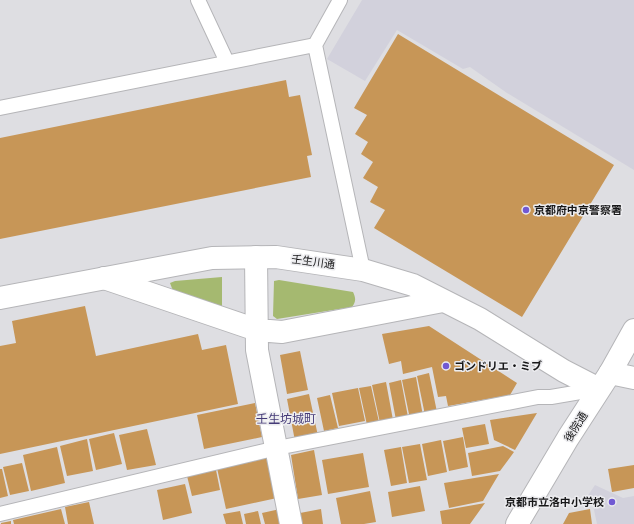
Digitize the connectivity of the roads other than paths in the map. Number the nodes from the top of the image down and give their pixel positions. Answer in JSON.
{"nodes":[{"id":1,"x":198,"y":0,"type":"edge"},
{"id":2,"x":340,"y":0,"type":"edge"},
{"id":3,"x":315,"y":45,"type":"junction"},
{"id":4,"x":227,"y":62,"type":"junction"},
{"id":5,"x":0,"y":108,"type":"edge"},
{"id":6,"x":256,"y":257,"type":"junction"},
{"id":7,"x":363,"y":270,"type":"junction"},
{"id":8,"x":104,"y":278,"type":"junction"},
{"id":9,"x":0,"y":298,"type":"edge"},
{"id":10,"x":443,"y":301,"type":"junction"},
{"id":11,"x":257,"y":330,"type":"junction"},
{"id":12,"x":634,"y":330,"type":"edge"},
{"id":13,"x":634,"y":378,"type":"edge"},
{"id":14,"x":604,"y":381,"type":"junction"},
{"id":15,"x":277,"y":448,"type":"junction"},
{"id":16,"x":0,"y":514,"type":"edge"},
{"id":17,"x":291,"y":524,"type":"edge"},
{"id":18,"x":517,"y":524,"type":"edge"}],
"edges":[{"from":1,"to":4,"type":"lane"},
{"from":2,"to":3,"type":"lane"},
{"from":3,"to":4,"type":"lane"},
{"from":3,"to":7,"type":"lane"},
{"from":4,"to":5,"type":"lane"},
{"from":6,"to":7,"type":"street","name":"壬生川通"},
{"from":6,"to":8,"type":"street","name":"壬生川通"},
{"from":6,"to":11,"type":"street"},
{"from":7,"to":10,"type":"street","name":"壬生川通"},
{"from":8,"to":9,"type":"street","name":"壬生川通"},
{"from":8,"to":11,"type":"street"},
{"from":10,"to":11,"type":"street"},
{"from":10,"to":14,"type":"street","name":"壬生川通"},
{"from":11,"to":15,"type":"street"},
{"from":12,"to":14,"type":"street","name":"後院通"},
{"from":13,"to":14,"type":"street","name":"壬生川通"},
{"from":14,"to":15,"type":"lane"},
{"from":14,"to":18,"type":"street","name":"後院通"},
{"from":15,"to":16,"type":"lane"},
{"from":15,"to":17,"type":"street"}]}
